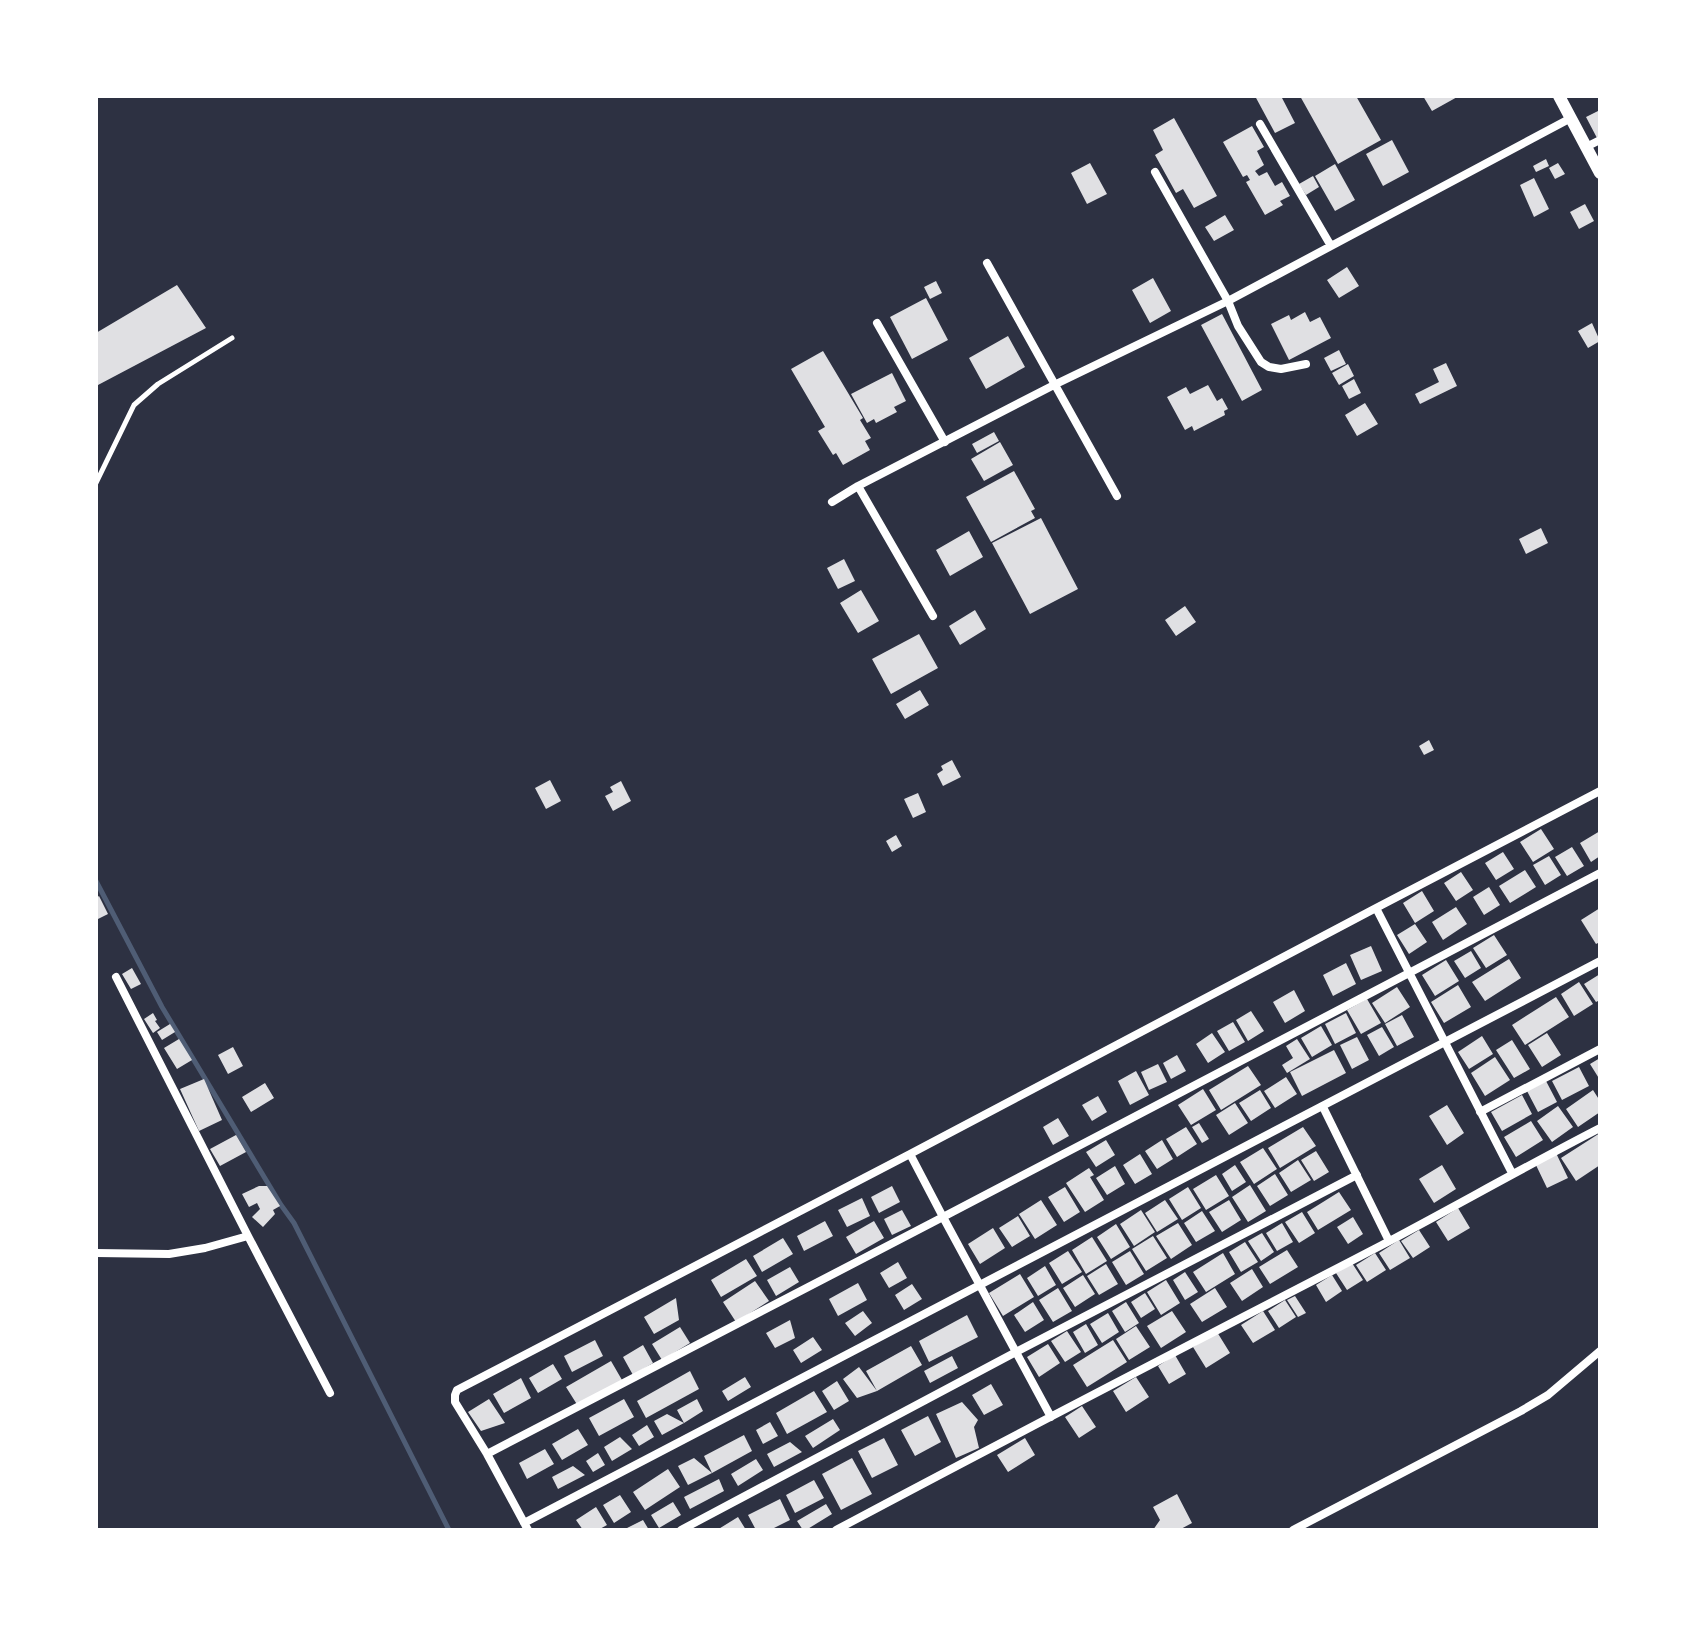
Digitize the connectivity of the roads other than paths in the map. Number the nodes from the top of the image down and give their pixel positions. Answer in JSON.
{"nodes":[{"id":1,"x":1559,"y":96,"type":"edge"},
{"id":2,"x":1571,"y":118,"type":"junction"},
{"id":3,"x":1260,"y":124,"type":"dead end"},
{"id":4,"x":1600,"y":140,"type":"edge"},
{"id":5,"x":1586,"y":147,"type":"junction"},
{"id":6,"x":1155,"y":172,"type":"dead end"},
{"id":7,"x":1600,"y":173,"type":"edge"},
{"id":8,"x":1331,"y":246,"type":"junction"},
{"id":9,"x":987,"y":263,"type":"dead end"},
{"id":10,"x":1228,"y":301,"type":"junction"},
{"id":11,"x":877,"y":323,"type":"dead end"},
{"id":12,"x":232,"y":338,"type":"dead end"},
{"id":13,"x":1306,"y":364,"type":"dead end"},
{"id":14,"x":1054,"y":385,"type":"junction"},
{"id":15,"x":945,"y":442,"type":"junction"},
{"id":16,"x":96,"y":483,"type":"edge"},
{"id":17,"x":858,"y":486,"type":"junction"},
{"id":18,"x":1117,"y":496,"type":"dead end"},
{"id":19,"x":832,"y":502,"type":"dead end"},
{"id":20,"x":933,"y":616,"type":"dead end"},
{"id":21,"x":1600,"y":791,"type":"edge"},
{"id":22,"x":1600,"y":873,"type":"edge"},
{"id":23,"x":1376,"y":908,"type":"junction"},
{"id":24,"x":1600,"y":961,"type":"edge"},
{"id":25,"x":1408,"y":973,"type":"junction"},
{"id":26,"x":116,"y":977,"type":"dead end"},
{"id":27,"x":1444,"y":1043,"type":"junction"},
{"id":28,"x":1600,"y":1049,"type":"edge"},
{"id":29,"x":1323,"y":1107,"type":"junction"},
{"id":30,"x":1480,"y":1112,"type":"junction"},
{"id":31,"x":1600,"y":1128,"type":"edge"},
{"id":32,"x":910,"y":1154,"type":"junction"},
{"id":33,"x":1512,"y":1173,"type":"junction"},
{"id":34,"x":1357,"y":1175,"type":"junction"},
{"id":35,"x":943,"y":1217,"type":"junction"},
{"id":36,"x":248,"y":1236,"type":"junction"},
{"id":37,"x":1389,"y":1241,"type":"junction"},
{"id":38,"x":96,"y":1253,"type":"edge"},
{"id":39,"x":980,"y":1285,"type":"junction"},
{"id":40,"x":1600,"y":1351,"type":"edge"},
{"id":41,"x":1016,"y":1352,"type":"junction"},
{"id":42,"x":330,"y":1393,"type":"dead end"},
{"id":43,"x":1051,"y":1417,"type":"junction"},
{"id":44,"x":487,"y":1454,"type":"junction"},
{"id":45,"x":526,"y":1527,"type":"edge"},
{"id":46,"x":681,"y":1530,"type":"edge"},
{"id":47,"x":836,"y":1530,"type":"edge"},
{"id":48,"x":1293,"y":1530,"type":"edge"}],
"edges":[{"from":1,"to":2,"type":"main road"},
{"from":2,"to":5,"type":"main road"},
{"from":2,"to":8,"type":"street"},
{"from":3,"to":8,"type":"street"},
{"from":4,"to":5,"type":"street"},
{"from":5,"to":7,"type":"main road"},
{"from":6,"to":10,"type":"street"},
{"from":8,"to":10,"type":"street"},
{"from":9,"to":14,"type":"street"},
{"from":10,"to":13,"type":"street"},
{"from":10,"to":14,"type":"street"},
{"from":11,"to":15,"type":"street"},
{"from":12,"to":16,"type":"lane"},
{"from":14,"to":15,"type":"street"},
{"from":14,"to":18,"type":"street"},
{"from":15,"to":17,"type":"street"},
{"from":17,"to":19,"type":"street"},
{"from":17,"to":20,"type":"street"},
{"from":21,"to":23,"type":"street"},
{"from":22,"to":25,"type":"street"},
{"from":23,"to":25,"type":"street"},
{"from":23,"to":32,"type":"street"},
{"from":24,"to":27,"type":"street"},
{"from":25,"to":27,"type":"street"},
{"from":25,"to":35,"type":"street"},
{"from":26,"to":36,"type":"street"},
{"from":27,"to":29,"type":"street"},
{"from":27,"to":30,"type":"street"},
{"from":28,"to":30,"type":"street"},
{"from":29,"to":34,"type":"street"},
{"from":29,"to":39,"type":"street"},
{"from":30,"to":33,"type":"street"},
{"from":31,"to":33,"type":"street"},
{"from":32,"to":35,"type":"street"},
{"from":32,"to":44,"type":"street"},
{"from":33,"to":37,"type":"street"},
{"from":34,"to":37,"type":"street"},
{"from":34,"to":41,"type":"street"},
{"from":35,"to":39,"type":"street"},
{"from":35,"to":44,"type":"street"},
{"from":36,"to":38,"type":"street"},
{"from":36,"to":42,"type":"street"},
{"from":37,"to":43,"type":"street"},
{"from":39,"to":41,"type":"street"},
{"from":39,"to":45,"type":"street"},
{"from":40,"to":48,"type":"street"},
{"from":41,"to":43,"type":"street"},
{"from":41,"to":46,"type":"street"},
{"from":43,"to":47,"type":"street"},
{"from":44,"to":45,"type":"street"}]}
